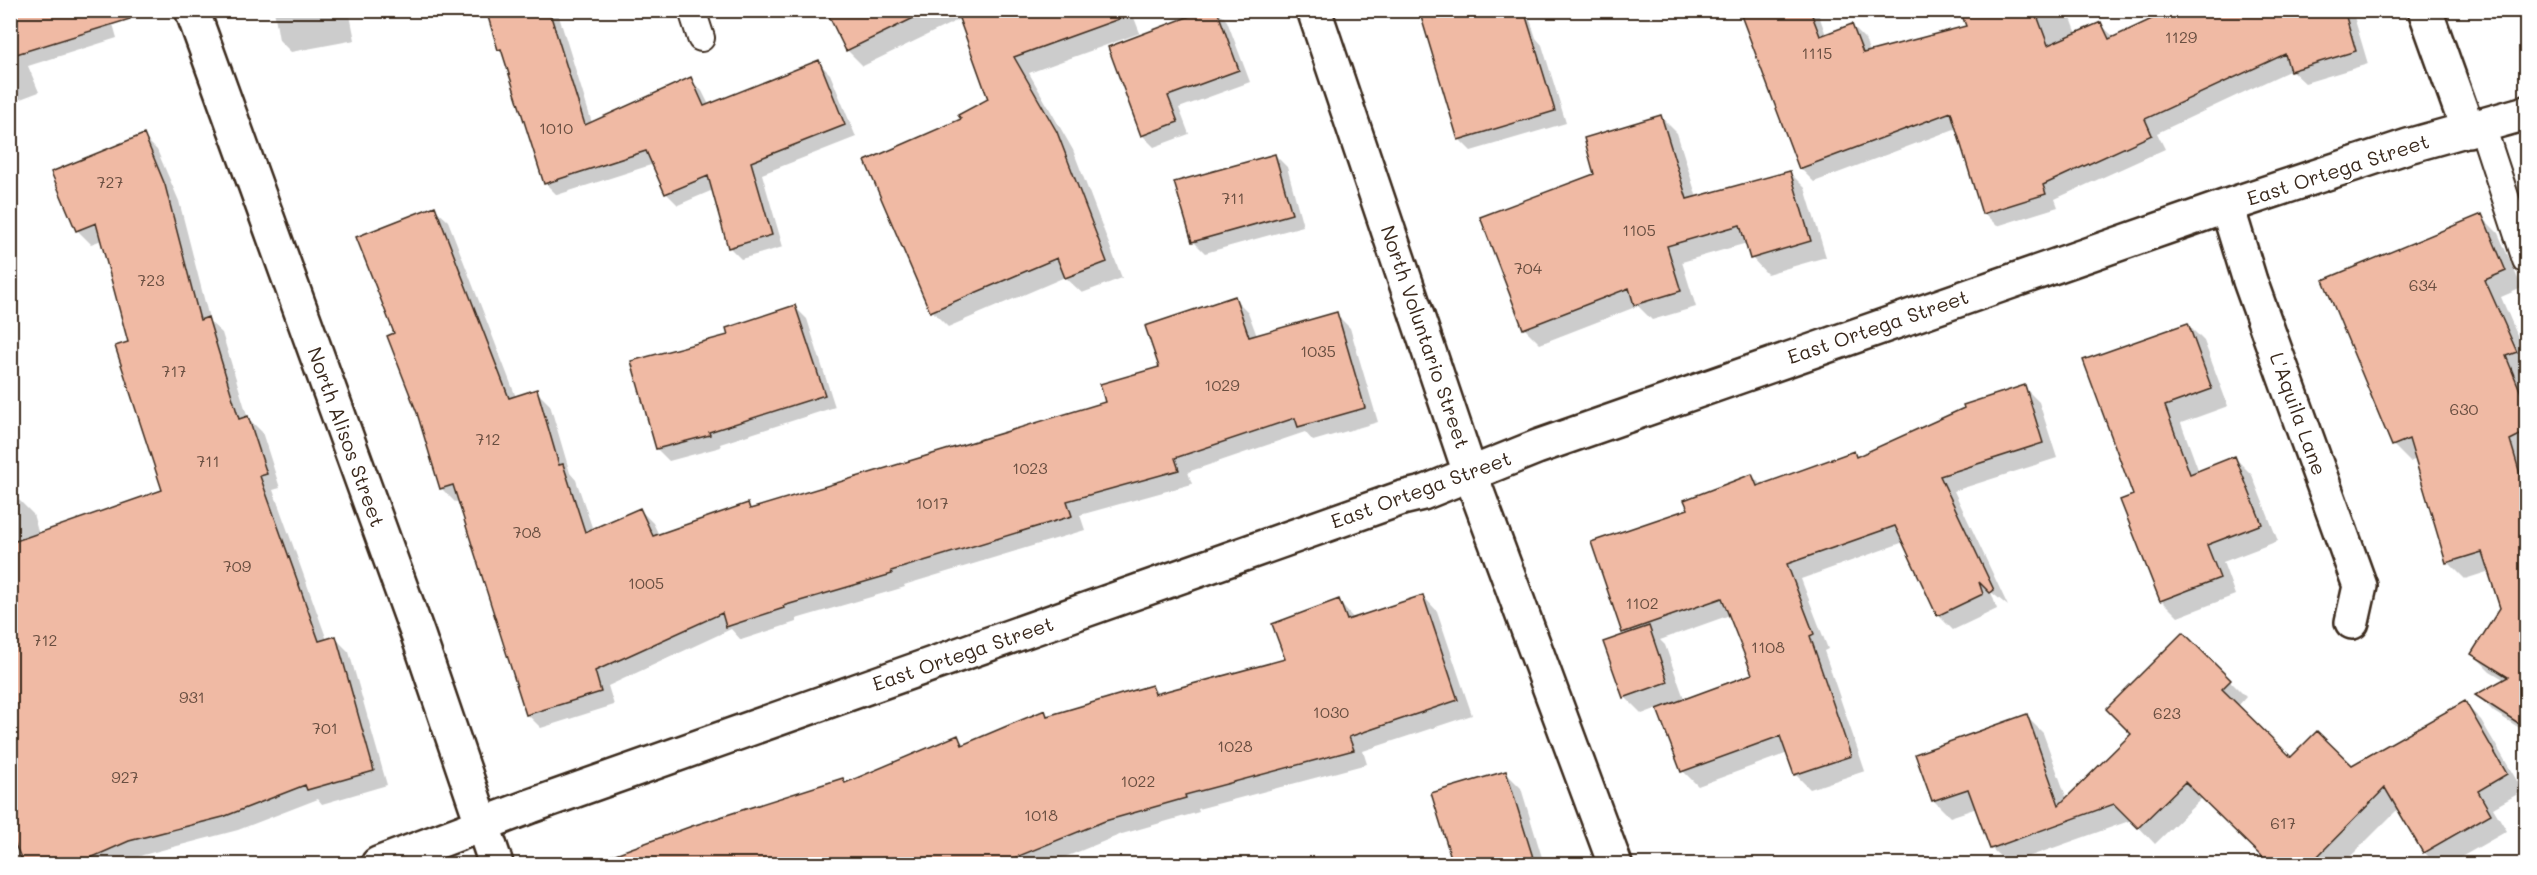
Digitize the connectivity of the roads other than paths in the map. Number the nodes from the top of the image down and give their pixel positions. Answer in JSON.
{"nodes":[{"id":1,"x":192,"y":10,"type":"edge"},
{"id":2,"x":692,"y":10,"type":"edge"},
{"id":3,"x":1314,"y":10,"type":"edge"},
{"id":4,"x":2425,"y":10,"type":"edge"},
{"id":5,"x":701,"y":38,"type":"dead end"},
{"id":6,"x":2526,"y":113,"type":"edge"},
{"id":7,"x":2475,"y":128,"type":"junction"},
{"id":8,"x":2227,"y":206,"type":"junction"},
{"id":9,"x":2526,"y":260,"type":"edge"},
{"id":10,"x":1470,"y":473,"type":"junction"},
{"id":11,"x":2352,"y":622,"type":"dead end"},
{"id":12,"x":481,"y":824,"type":"junction"},
{"id":13,"x":378,"y":864,"type":"edge"},
{"id":14,"x":496,"y":864,"type":"edge"},
{"id":15,"x":1615,"y":864,"type":"edge"}],
"edges":[{"from":1,"to":12,"type":"street","name":"North Alisos Street"},
{"from":2,"to":5,"type":"lane"},
{"from":3,"to":10,"type":"street","name":"North Voluntario Street"},
{"from":4,"to":7,"type":"street"},
{"from":6,"to":7,"type":"street","name":"East Ortega Street"},
{"from":7,"to":8,"type":"street","name":"East Ortega Street"},
{"from":7,"to":9,"type":"lane"},
{"from":8,"to":10,"type":"street","name":"East Ortega Street"},
{"from":8,"to":11,"type":"street","name":"L'Aquila Lane"},
{"from":10,"to":12,"type":"street","name":"East Ortega Street"},
{"from":10,"to":15,"type":"street","name":"North Voluntario Street"},
{"from":12,"to":13,"type":"street","name":"East Ortega Street"},
{"from":12,"to":14,"type":"street","name":"North Alisos Street"}]}
